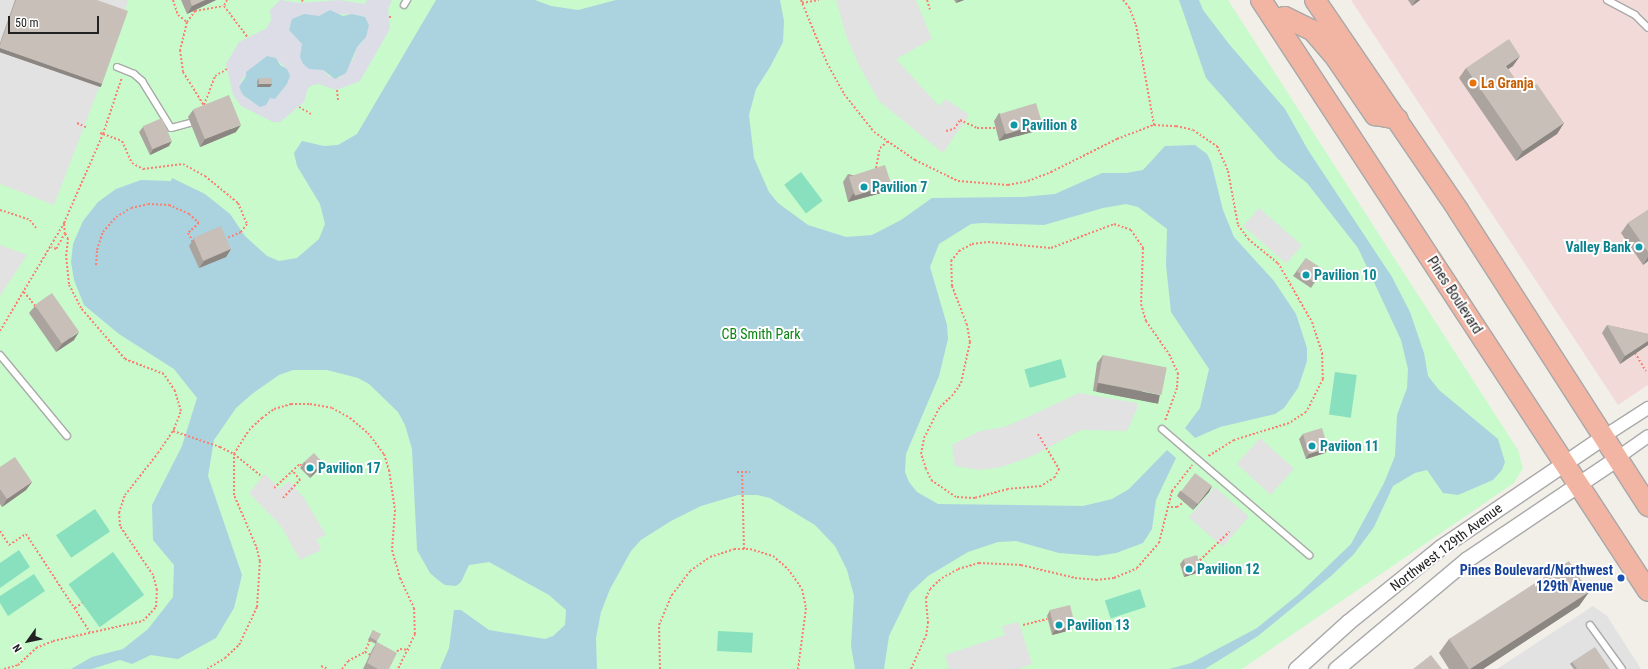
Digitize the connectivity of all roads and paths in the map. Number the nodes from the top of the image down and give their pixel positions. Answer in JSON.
{"nodes":[{"id":1,"x":173,"y":0,"type":"edge"},
{"id":2,"x":227,"y":0,"type":"edge"},
{"id":3,"x":800,"y":0,"type":"edge"},
{"id":4,"x":805,"y":0,"type":"edge"},
{"id":5,"x":819,"y":0,"type":"edge"},
{"id":6,"x":927,"y":0,"type":"edge"},
{"id":7,"x":1123,"y":0,"type":"edge"},
{"id":8,"x":1262,"y":0,"type":"edge"},
{"id":9,"x":1315,"y":0,"type":"edge"},
{"id":10,"x":1607,"y":0,"type":"edge"},
{"id":11,"x":802,"y":3,"type":"junction"},
{"id":12,"x":224,"y":6,"type":"junction"},
{"id":13,"x":930,"y":10,"type":"dead end"},
{"id":14,"x":1274,"y":19,"type":"junction"},
{"id":15,"x":187,"y":22,"type":"junction"},
{"id":16,"x":1648,"y":28,"type":"edge"},
{"id":17,"x":247,"y":37,"type":"dead end"},
{"id":18,"x":117,"y":67,"type":"dead end"},
{"id":19,"x":227,"y":69,"type":"dead end"},
{"id":20,"x":124,"y":72,"type":"dead end"},
{"id":21,"x":337,"y":90,"type":"dead end"},
{"id":22,"x":338,"y":100,"type":"dead end"},
{"id":23,"x":299,"y":108,"type":"dead end"},
{"id":24,"x":312,"y":115,"type":"dead end"},
{"id":25,"x":1398,"y":119,"type":"junction"},
{"id":26,"x":76,"y":123,"type":"dead end"},
{"id":27,"x":190,"y":123,"type":"dead end"},
{"id":28,"x":1154,"y":126,"type":"junction"},
{"id":29,"x":86,"y":128,"type":"dead end"},
{"id":30,"x":996,"y":128,"type":"dead end"},
{"id":31,"x":946,"y":131,"type":"dead end"},
{"id":32,"x":102,"y":134,"type":"junction"},
{"id":33,"x":888,"y":141,"type":"junction"},
{"id":34,"x":875,"y":174,"type":"edge"},
{"id":35,"x":0,"y":210,"type":"edge"},
{"id":36,"x":64,"y":223,"type":"junction"},
{"id":37,"x":36,"y":228,"type":"dead end"},
{"id":38,"x":65,"y":233,"type":"junction"},
{"id":39,"x":51,"y":241,"type":"dead end"},
{"id":40,"x":219,"y":242,"type":"edge"},
{"id":41,"x":53,"y":243,"type":"junction"},
{"id":42,"x":194,"y":244,"type":"edge"},
{"id":43,"x":51,"y":246,"type":"junction"},
{"id":44,"x":96,"y":265,"type":"dead end"},
{"id":45,"x":24,"y":292,"type":"junction"},
{"id":46,"x":37,"y":308,"type":"edge"},
{"id":47,"x":0,"y":331,"type":"edge"},
{"id":48,"x":1635,"y":353,"type":"edge"},
{"id":49,"x":0,"y":355,"type":"edge"},
{"id":50,"x":1646,"y":371,"type":"dead end"},
{"id":51,"x":1648,"y":408,"type":"edge"},
{"id":52,"x":1162,"y":429,"type":"joint"},
{"id":53,"x":173,"y":431,"type":"junction"},
{"id":54,"x":1038,"y":434,"type":"dead end"},
{"id":55,"x":67,"y":436,"type":"dead end"},
{"id":56,"x":1648,"y":436,"type":"edge"},
{"id":57,"x":1603,"y":437,"type":"junction"},
{"id":58,"x":234,"y":454,"type":"junction"},
{"id":59,"x":1617,"y":458,"type":"junction"},
{"id":60,"x":1199,"y":461,"type":"junction"},
{"id":61,"x":1564,"y":463,"type":"junction"},
{"id":62,"x":302,"y":466,"type":"dead end"},
{"id":63,"x":293,"y":471,"type":"junction"},
{"id":64,"x":742,"y":471,"type":"junction"},
{"id":65,"x":737,"y":472,"type":"dead end"},
{"id":66,"x":750,"y":472,"type":"dead end"},
{"id":67,"x":262,"y":477,"type":"dead end"},
{"id":68,"x":1578,"y":484,"type":"junction"},
{"id":69,"x":274,"y":488,"type":"dead end"},
{"id":70,"x":283,"y":498,"type":"dead end"},
{"id":71,"x":1184,"y":502,"type":"edge"},
{"id":72,"x":1648,"y":506,"type":"edge"},
{"id":73,"x":1167,"y":508,"type":"junction"},
{"id":74,"x":0,"y":531,"type":"edge"},
{"id":75,"x":1229,"y":532,"type":"dead end"},
{"id":76,"x":744,"y":549,"type":"junction"},
{"id":77,"x":1309,"y":555,"type":"dead end"},
{"id":78,"x":1195,"y":566,"type":"edge"},
{"id":79,"x":1648,"y":591,"type":"edge"},
{"id":80,"x":82,"y":603,"type":"dead end"},
{"id":81,"x":74,"y":608,"type":"junction"},
{"id":82,"x":1047,"y":619,"type":"dead end"},
{"id":83,"x":1023,"y":625,"type":"dead end"},
{"id":84,"x":1590,"y":625,"type":"dead end"},
{"id":85,"x":90,"y":632,"type":"junction"},
{"id":86,"x":371,"y":637,"type":"edge"},
{"id":87,"x":409,"y":650,"type":"junction"},
{"id":88,"x":365,"y":652,"type":"junction"},
{"id":89,"x":390,"y":658,"type":"edge"},
{"id":90,"x":378,"y":659,"type":"edge"},
{"id":91,"x":18,"y":665,"type":"junction"},
{"id":92,"x":321,"y":666,"type":"dead end"},
{"id":93,"x":4,"y":669,"type":"edge"},
{"id":94,"x":21,"y":669,"type":"edge"},
{"id":95,"x":207,"y":669,"type":"edge"},
{"id":96,"x":328,"y":669,"type":"edge"},
{"id":97,"x":342,"y":669,"type":"edge"},
{"id":98,"x":398,"y":669,"type":"edge"},
{"id":99,"x":660,"y":669,"type":"edge"},
{"id":100,"x":798,"y":669,"type":"edge"},
{"id":101,"x":910,"y":669,"type":"edge"},
{"id":102,"x":1296,"y":669,"type":"edge"},
{"id":103,"x":1336,"y":669,"type":"edge"},
{"id":104,"x":1622,"y":669,"type":"edge"}],
"edges":[{"from":1,"to":15,"type":"path"},
{"from":2,"to":12,"type":"path"},
{"from":3,"to":11,"type":"path"},
{"from":4,"to":11,"type":"path"},
{"from":5,"to":11,"type":"path"},
{"from":6,"to":13,"type":"path"},
{"from":7,"to":28,"type":"path"},
{"from":8,"to":14,"type":"highway","name":"Pines Boulevard"},
{"from":9,"to":25,"type":"highway"},
{"from":10,"to":16,"type":"lane"},
{"from":11,"to":33,"type":"path"},
{"from":12,"to":15,"type":"path"},
{"from":12,"to":17,"type":"path"},
{"from":14,"to":25,"type":"highway"},
{"from":14,"to":61,"type":"highway","name":"Pines Boulevard"},
{"from":15,"to":19,"type":"path"},
{"from":18,"to":27,"type":"lane"},
{"from":20,"to":32,"type":"path"},
{"from":21,"to":22,"type":"path"},
{"from":23,"to":24,"type":"path"},
{"from":25,"to":57,"type":"highway"},
{"from":26,"to":29,"type":"path"},
{"from":28,"to":33,"type":"path"},
{"from":28,"to":60,"type":"path"},
{"from":30,"to":31,"type":"path"},
{"from":32,"to":36,"type":"path"},
{"from":32,"to":40,"type":"path"},
{"from":33,"to":34,"type":"path"},
{"from":35,"to":37,"type":"path"},
{"from":36,"to":38,"type":"path"},
{"from":36,"to":41,"type":"path"},
{"from":38,"to":43,"type":"path"},
{"from":38,"to":53,"type":"path"},
{"from":39,"to":41,"type":"path"},
{"from":41,"to":43,"type":"path"},
{"from":42,"to":44,"type":"path"},
{"from":43,"to":45,"type":"path"},
{"from":45,"to":46,"type":"path"},
{"from":45,"to":47,"type":"path"},
{"from":48,"to":50,"type":"path"},
{"from":49,"to":55,"type":"lane"},
{"from":51,"to":57,"type":"street"},
{"from":52,"to":54,"type":"path"},
{"from":52,"to":60,"type":"lane"},
{"from":53,"to":58,"type":"path"},
{"from":53,"to":85,"type":"path"},
{"from":56,"to":59,"type":"street"},
{"from":57,"to":59,"type":"highway"},
{"from":57,"to":61,"type":"street","name":"Northwest 129th Avenue"},
{"from":58,"to":67,"type":"path"},
{"from":58,"to":87,"type":"path"},
{"from":58,"to":95,"type":"path"},
{"from":59,"to":68,"type":"street","name":"Northwest 129th Avenue"},
{"from":59,"to":72,"type":"highway"},
{"from":60,"to":73,"type":"path"},
{"from":60,"to":77,"type":"lane"},
{"from":61,"to":68,"type":"highway","name":"Pines Boulevard"},
{"from":61,"to":102,"type":"street","name":"Northwest 129th Avenue"},
{"from":62,"to":63,"type":"path"},
{"from":63,"to":69,"type":"path"},
{"from":63,"to":70,"type":"path"},
{"from":64,"to":65,"type":"path"},
{"from":64,"to":66,"type":"path"},
{"from":64,"to":76,"type":"path"},
{"from":68,"to":79,"type":"highway","name":"Pines Boulevard"},
{"from":68,"to":103,"type":"street","name":"Northwest 129th Avenue"},
{"from":71,"to":73,"type":"path"},
{"from":73,"to":101,"type":"path"},
{"from":74,"to":81,"type":"path"},
{"from":75,"to":78,"type":"path"},
{"from":76,"to":99,"type":"path"},
{"from":76,"to":100,"type":"path"},
{"from":80,"to":81,"type":"path"},
{"from":81,"to":85,"type":"path"},
{"from":82,"to":83,"type":"path"},
{"from":84,"to":104,"type":"lane"},
{"from":85,"to":91,"type":"path"},
{"from":86,"to":88,"type":"path"},
{"from":87,"to":89,"type":"path"},
{"from":87,"to":98,"type":"path"},
{"from":88,"to":90,"type":"path"},
{"from":88,"to":97,"type":"path"},
{"from":91,"to":93,"type":"path"},
{"from":91,"to":94,"type":"path"},
{"from":92,"to":96,"type":"path"}]}
